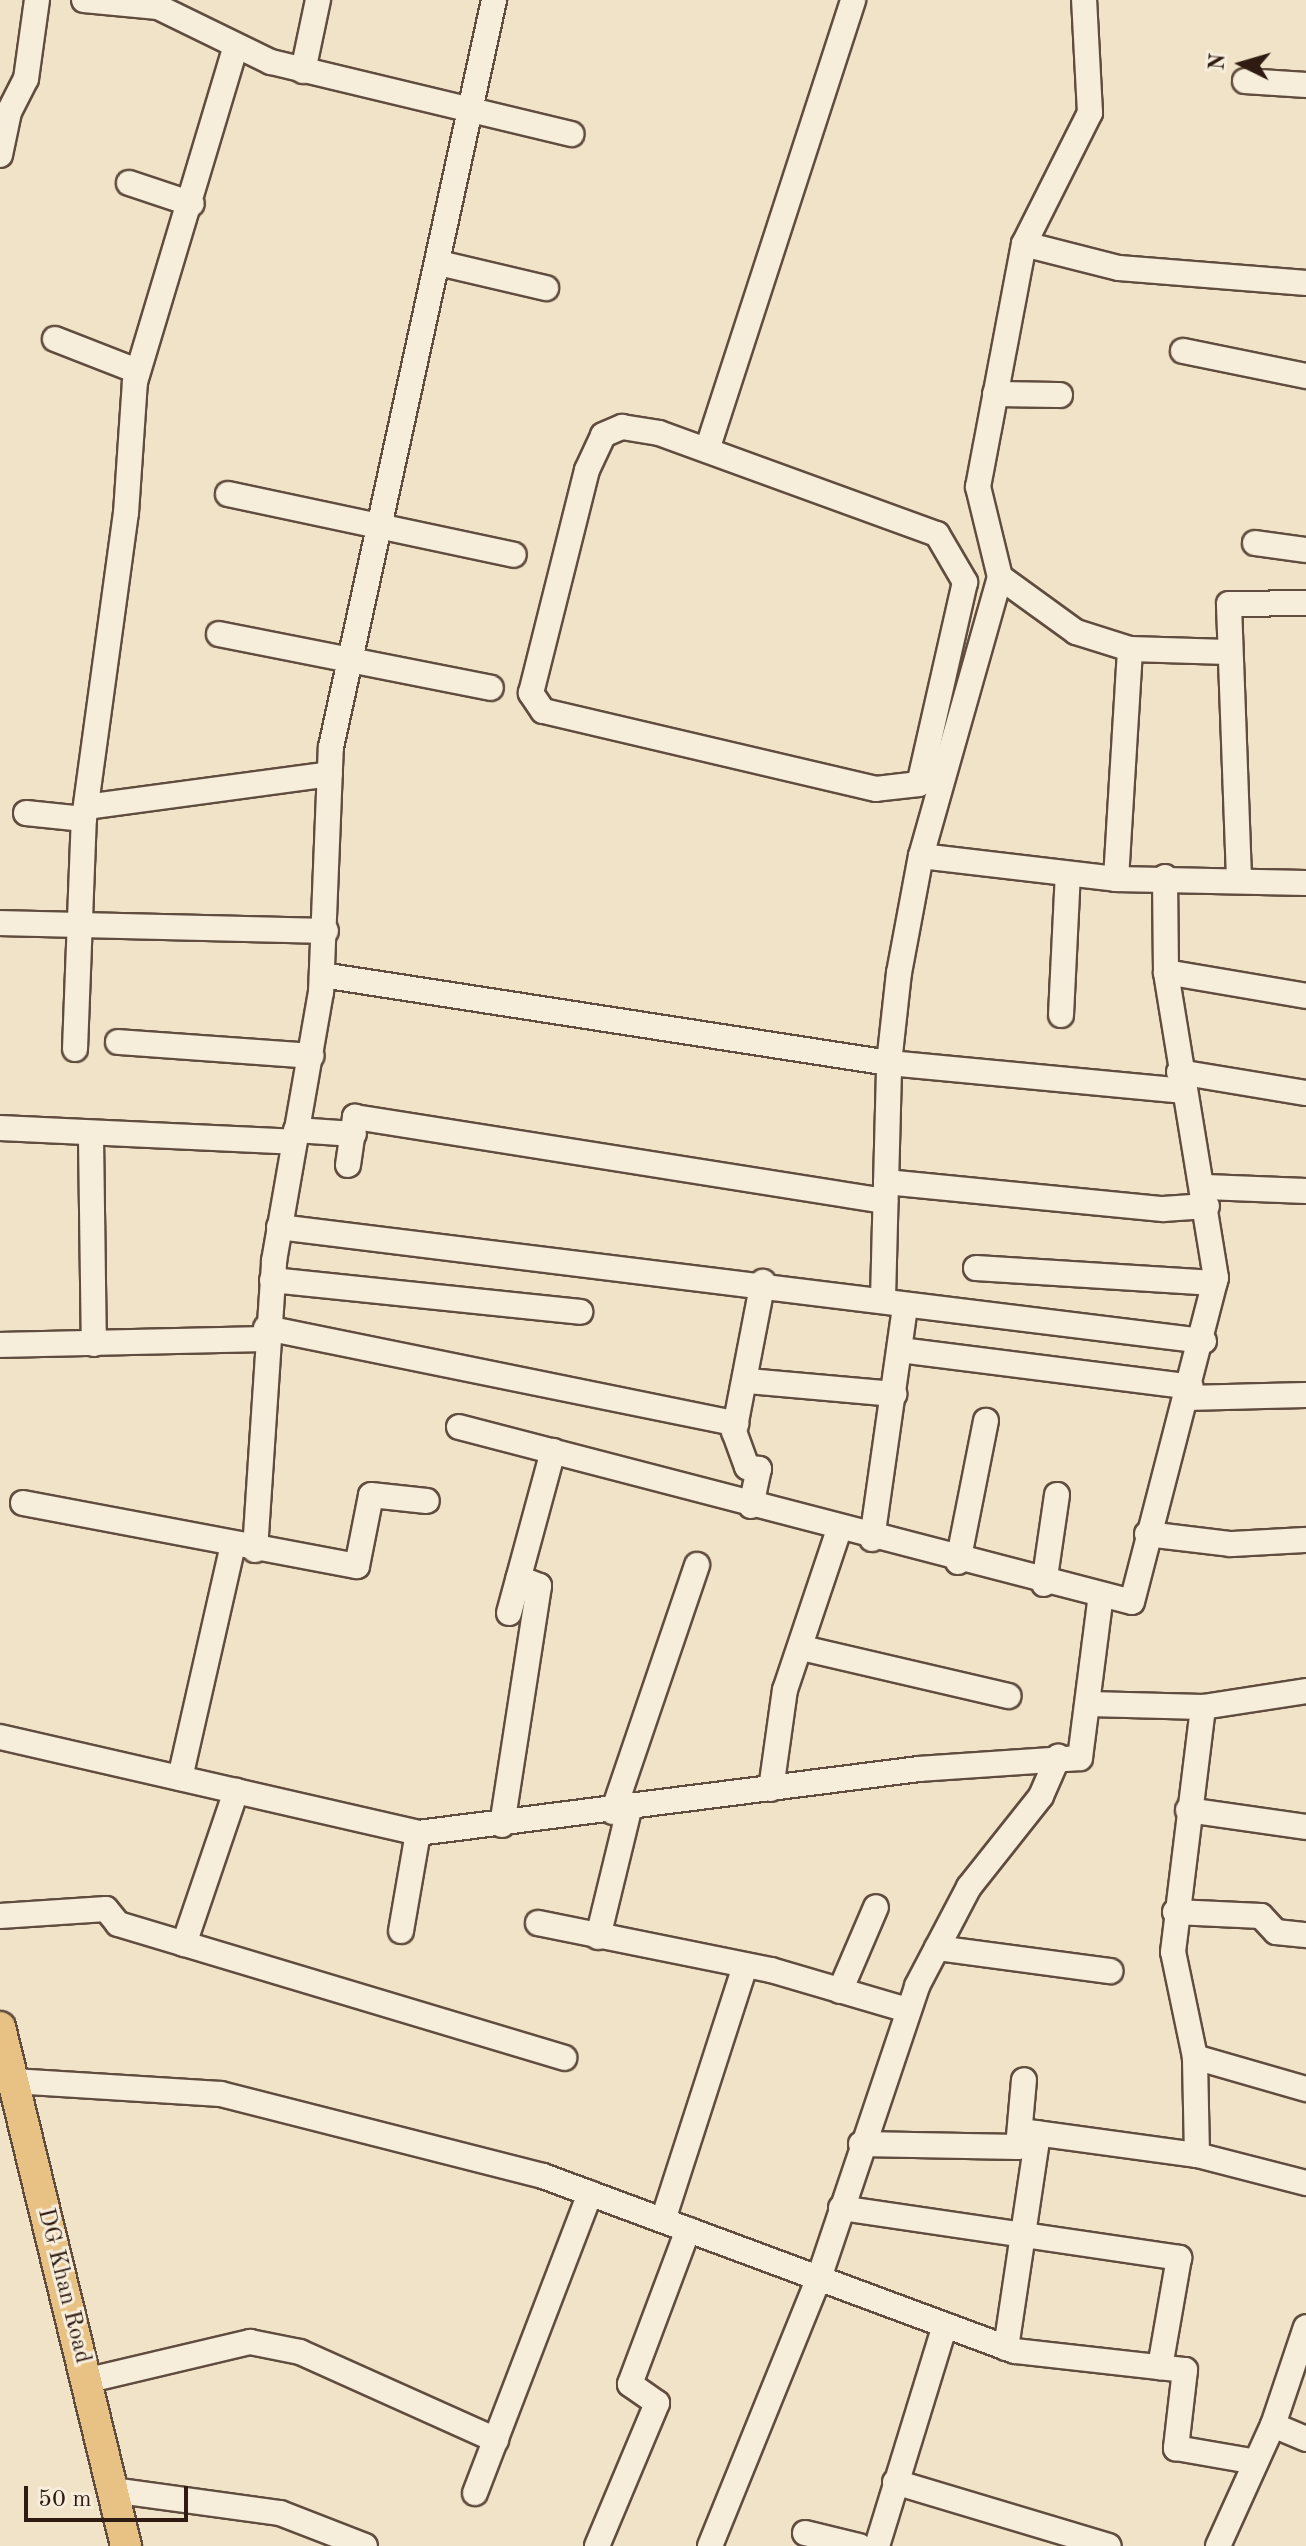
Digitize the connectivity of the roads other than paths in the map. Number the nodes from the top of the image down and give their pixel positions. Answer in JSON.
{"nodes":[{"id":1,"x":37,"y":0,"type":"edge"},
{"id":2,"x":84,"y":0,"type":"edge"},
{"id":3,"x":318,"y":0,"type":"edge"},
{"id":4,"x":494,"y":0,"type":"edge"},
{"id":5,"x":853,"y":0,"type":"edge"},
{"id":6,"x":1084,"y":0,"type":"edge"},
{"id":7,"x":113,"y":4,"type":"edge"},
{"id":8,"x":235,"y":49,"type":"junction"},
{"id":9,"x":303,"y":71,"type":"junction"},
{"id":10,"x":1245,"y":81,"type":"dead end"},
{"id":11,"x":1306,"y":85,"type":"edge"},
{"id":12,"x":470,"y":113,"type":"junction"},
{"id":13,"x":571,"y":134,"type":"dead end"},
{"id":14,"x":0,"y":155,"type":"edge"},
{"id":15,"x":129,"y":183,"type":"dead end"},
{"id":16,"x":192,"y":204,"type":"junction"},
{"id":17,"x":1024,"y":244,"type":"junction"},
{"id":18,"x":439,"y":263,"type":"junction"},
{"id":19,"x":1306,"y":283,"type":"edge"},
{"id":20,"x":546,"y":288,"type":"dead end"},
{"id":21,"x":55,"y":339,"type":"dead end"},
{"id":22,"x":1183,"y":351,"type":"dead end"},
{"id":23,"x":137,"y":371,"type":"junction"},
{"id":24,"x":1306,"y":376,"type":"edge"},
{"id":25,"x":995,"y":394,"type":"junction"},
{"id":26,"x":1060,"y":395,"type":"dead end"},
{"id":27,"x":707,"y":450,"type":"junction"},
{"id":28,"x":228,"y":494,"type":"dead end"},
{"id":29,"x":378,"y":527,"type":"junction"},
{"id":30,"x":1255,"y":543,"type":"dead end"},
{"id":31,"x":1306,"y":550,"type":"edge"},
{"id":32,"x":514,"y":555,"type":"dead end"},
{"id":33,"x":1000,"y":577,"type":"junction"},
{"id":34,"x":1305,"y":598,"type":"edge"},
{"id":35,"x":219,"y":634,"type":"dead end"},
{"id":36,"x":1130,"y":649,"type":"junction"},
{"id":37,"x":1228,"y":652,"type":"junction"},
{"id":38,"x":348,"y":659,"type":"junction"},
{"id":39,"x":491,"y":688,"type":"dead end"},
{"id":40,"x":330,"y":774,"type":"junction"},
{"id":41,"x":26,"y":813,"type":"dead end"},
{"id":42,"x":85,"y":813,"type":"junction"},
{"id":43,"x":921,"y":856,"type":"junction"},
{"id":44,"x":1068,"y":874,"type":"junction"},
{"id":45,"x":1165,"y":877,"type":"junction"},
{"id":46,"x":1239,"y":878,"type":"junction"},
{"id":47,"x":1116,"y":879,"type":"junction"},
{"id":48,"x":1306,"y":883,"type":"edge"},
{"id":49,"x":0,"y":923,"type":"edge"},
{"id":50,"x":80,"y":926,"type":"junction"},
{"id":51,"x":326,"y":931,"type":"junction"},
{"id":52,"x":1166,"y":972,"type":"junction"},
{"id":53,"x":322,"y":975,"type":"junction"},
{"id":54,"x":1306,"y":996,"type":"edge"},
{"id":55,"x":1061,"y":1015,"type":"dead end"},
{"id":56,"x":118,"y":1042,"type":"dead end"},
{"id":57,"x":75,"y":1049,"type":"dead end"},
{"id":58,"x":311,"y":1056,"type":"junction"},
{"id":59,"x":889,"y":1063,"type":"junction"},
{"id":60,"x":1182,"y":1081,"type":"junction"},
{"id":61,"x":1306,"y":1093,"type":"edge"},
{"id":62,"x":0,"y":1128,"type":"edge"},
{"id":63,"x":354,"y":1134,"type":"junction"},
{"id":64,"x":295,"y":1136,"type":"junction"},
{"id":65,"x":91,"y":1138,"type":"junction"},
{"id":66,"x":348,"y":1165,"type":"dead end"},
{"id":67,"x":886,"y":1191,"type":"junction"},
{"id":68,"x":1306,"y":1191,"type":"edge"},
{"id":69,"x":1207,"y":1196,"type":"junction"},
{"id":70,"x":279,"y":1227,"type":"junction"},
{"id":71,"x":976,"y":1268,"type":"dead end"},
{"id":72,"x":272,"y":1280,"type":"junction"},
{"id":73,"x":763,"y":1282,"type":"junction"},
{"id":74,"x":1215,"y":1283,"type":"junction"},
{"id":75,"x":894,"y":1302,"type":"junction"},
{"id":76,"x":580,"y":1312,"type":"dead end"},
{"id":77,"x":266,"y":1334,"type":"junction"},
{"id":78,"x":1204,"y":1341,"type":"junction"},
{"id":79,"x":94,"y":1344,"type":"junction"},
{"id":80,"x":0,"y":1345,"type":"edge"},
{"id":81,"x":900,"y":1350,"type":"junction"},
{"id":82,"x":748,"y":1381,"type":"junction"},
{"id":83,"x":1189,"y":1393,"type":"junction"},
{"id":84,"x":894,"y":1394,"type":"junction"},
{"id":85,"x":1306,"y":1395,"type":"edge"},
{"id":86,"x":986,"y":1421,"type":"dead end"},
{"id":87,"x":736,"y":1424,"type":"junction"},
{"id":88,"x":459,"y":1427,"type":"dead end"},
{"id":89,"x":553,"y":1451,"type":"junction"},
{"id":90,"x":1057,"y":1495,"type":"dead end"},
{"id":91,"x":427,"y":1501,"type":"dead end"},
{"id":92,"x":23,"y":1503,"type":"dead end"},
{"id":93,"x":751,"y":1506,"type":"junction"},
{"id":94,"x":839,"y":1530,"type":"junction"},
{"id":95,"x":1147,"y":1534,"type":"junction"},
{"id":96,"x":872,"y":1539,"type":"junction"},
{"id":97,"x":1306,"y":1540,"type":"edge"},
{"id":98,"x":244,"y":1547,"type":"junction"},
{"id":99,"x":958,"y":1562,"type":"junction"},
{"id":100,"x":697,"y":1565,"type":"dead end"},
{"id":101,"x":519,"y":1578,"type":"junction"},
{"id":102,"x":1044,"y":1584,"type":"junction"},
{"id":103,"x":1101,"y":1595,"type":"junction"},
{"id":104,"x":509,"y":1613,"type":"dead end"},
{"id":105,"x":802,"y":1648,"type":"junction"},
{"id":106,"x":1306,"y":1691,"type":"edge"},
{"id":107,"x":1009,"y":1696,"type":"dead end"},
{"id":108,"x":1089,"y":1704,"type":"junction"},
{"id":109,"x":1203,"y":1707,"type":"junction"},
{"id":110,"x":0,"y":1737,"type":"edge"},
{"id":111,"x":1058,"y":1757,"type":"junction"},
{"id":112,"x":180,"y":1778,"type":"junction"},
{"id":113,"x":771,"y":1789,"type":"junction"},
{"id":114,"x":236,"y":1791,"type":"junction"},
{"id":115,"x":1188,"y":1810,"type":"junction"},
{"id":116,"x":621,"y":1811,"type":"junction"},
{"id":117,"x":502,"y":1825,"type":"junction"},
{"id":118,"x":1306,"y":1827,"type":"edge"},
{"id":119,"x":418,"y":1833,"type":"junction"},
{"id":120,"x":876,"y":1907,"type":"dead end"},
{"id":121,"x":1175,"y":1912,"type":"junction"},
{"id":122,"x":0,"y":1916,"type":"edge"},
{"id":123,"x":538,"y":1923,"type":"dead end"},
{"id":124,"x":401,"y":1931,"type":"dead end"},
{"id":125,"x":1306,"y":1935,"type":"edge"},
{"id":126,"x":598,"y":1937,"type":"junction"},
{"id":127,"x":184,"y":1944,"type":"junction"},
{"id":128,"x":937,"y":1948,"type":"junction"},
{"id":129,"x":745,"y":1966,"type":"junction"},
{"id":130,"x":1110,"y":1971,"type":"dead end"},
{"id":131,"x":840,"y":1991,"type":"junction"},
{"id":132,"x":907,"y":2010,"type":"junction"},
{"id":133,"x":0,"y":2027,"type":"edge"},
{"id":134,"x":1195,"y":2057,"type":"junction"},
{"id":135,"x":564,"y":2058,"type":"dead end"},
{"id":136,"x":1024,"y":2080,"type":"dead end"},
{"id":137,"x":13,"y":2081,"type":"junction"},
{"id":138,"x":1306,"y":2089,"type":"edge"},
{"id":139,"x":1030,"y":2132,"type":"junction"},
{"id":140,"x":861,"y":2144,"type":"junction"},
{"id":141,"x":1197,"y":2155,"type":"junction"},
{"id":142,"x":1306,"y":2183,"type":"edge"},
{"id":143,"x":590,"y":2193,"type":"junction"},
{"id":144,"x":841,"y":2208,"type":"junction"},
{"id":145,"x":663,"y":2220,"type":"junction"},
{"id":146,"x":688,"y":2230,"type":"junction"},
{"id":147,"x":1023,"y":2235,"type":"junction"},
{"id":148,"x":819,"y":2278,"type":"junction"},
{"id":149,"x":945,"y":2325,"type":"junction"},
{"id":150,"x":1306,"y":2327,"type":"edge"},
{"id":151,"x":1006,"y":2348,"type":"junction"},
{"id":152,"x":1160,"y":2367,"type":"junction"},
{"id":153,"x":85,"y":2381,"type":"junction"},
{"id":154,"x":1273,"y":2425,"type":"junction"},
{"id":155,"x":1306,"y":2439,"type":"edge"},
{"id":156,"x":496,"y":2440,"type":"junction"},
{"id":157,"x":1256,"y":2462,"type":"junction"},
{"id":158,"x":895,"y":2482,"type":"junction"},
{"id":159,"x":112,"y":2490,"type":"junction"},
{"id":160,"x":475,"y":2493,"type":"dead end"},
{"id":161,"x":805,"y":2533,"type":"dead end"},
{"id":162,"x":1051,"y":2539,"type":"edge"},
{"id":163,"x":126,"y":2546,"type":"edge"},
{"id":164,"x":365,"y":2546,"type":"edge"},
{"id":165,"x":597,"y":2546,"type":"edge"},
{"id":166,"x":710,"y":2546,"type":"edge"},
{"id":167,"x":859,"y":2546,"type":"edge"},
{"id":168,"x":877,"y":2546,"type":"edge"},
{"id":169,"x":1109,"y":2546,"type":"edge"},
{"id":170,"x":1218,"y":2546,"type":"edge"}],
"edges":[{"from":1,"to":14,"type":"street"},
{"from":2,"to":7,"type":"street"},
{"from":3,"to":9,"type":"street"},
{"from":4,"to":12,"type":"street"},
{"from":5,"to":27,"type":"street"},
{"from":6,"to":17,"type":"street"},
{"from":7,"to":8,"type":"street"},
{"from":8,"to":9,"type":"street"},
{"from":8,"to":16,"type":"street"},
{"from":9,"to":12,"type":"street"},
{"from":10,"to":11,"type":"street"},
{"from":12,"to":13,"type":"street"},
{"from":12,"to":18,"type":"street"},
{"from":15,"to":16,"type":"street"},
{"from":16,"to":23,"type":"street"},
{"from":17,"to":19,"type":"street"},
{"from":17,"to":25,"type":"street"},
{"from":18,"to":20,"type":"street"},
{"from":18,"to":29,"type":"street"},
{"from":21,"to":23,"type":"street"},
{"from":22,"to":24,"type":"street"},
{"from":23,"to":42,"type":"street"},
{"from":25,"to":26,"type":"street"},
{"from":25,"to":33,"type":"street"},
{"from":27,"to":27,"type":"street"},
{"from":28,"to":29,"type":"street"},
{"from":29,"to":32,"type":"street"},
{"from":29,"to":38,"type":"street"},
{"from":30,"to":31,"type":"street"},
{"from":33,"to":36,"type":"street"},
{"from":33,"to":43,"type":"street"},
{"from":34,"to":37,"type":"street"},
{"from":35,"to":38,"type":"street"},
{"from":36,"to":37,"type":"street"},
{"from":36,"to":47,"type":"street"},
{"from":37,"to":46,"type":"street"},
{"from":38,"to":39,"type":"street"},
{"from":38,"to":40,"type":"street"},
{"from":40,"to":42,"type":"street"},
{"from":40,"to":51,"type":"street"},
{"from":41,"to":42,"type":"street"},
{"from":42,"to":50,"type":"street"},
{"from":43,"to":44,"type":"street"},
{"from":43,"to":59,"type":"street"},
{"from":44,"to":47,"type":"street"},
{"from":44,"to":55,"type":"street"},
{"from":45,"to":46,"type":"street"},
{"from":45,"to":47,"type":"street"},
{"from":45,"to":52,"type":"street"},
{"from":46,"to":48,"type":"street"},
{"from":49,"to":50,"type":"street"},
{"from":50,"to":51,"type":"street"},
{"from":50,"to":57,"type":"street"},
{"from":51,"to":53,"type":"street"},
{"from":52,"to":54,"type":"street"},
{"from":52,"to":60,"type":"street"},
{"from":53,"to":58,"type":"street"},
{"from":53,"to":59,"type":"street"},
{"from":56,"to":58,"type":"street"},
{"from":58,"to":64,"type":"street"},
{"from":59,"to":60,"type":"street"},
{"from":59,"to":67,"type":"street"},
{"from":60,"to":61,"type":"street"},
{"from":60,"to":69,"type":"street"},
{"from":62,"to":65,"type":"street"},
{"from":63,"to":64,"type":"street"},
{"from":63,"to":66,"type":"street"},
{"from":63,"to":67,"type":"street"},
{"from":64,"to":65,"type":"street"},
{"from":64,"to":70,"type":"street"},
{"from":65,"to":79,"type":"street"},
{"from":67,"to":69,"type":"street"},
{"from":67,"to":75,"type":"street"},
{"from":68,"to":69,"type":"street"},
{"from":69,"to":74,"type":"street"},
{"from":70,"to":72,"type":"street"},
{"from":70,"to":73,"type":"street"},
{"from":71,"to":74,"type":"street"},
{"from":72,"to":76,"type":"street"},
{"from":72,"to":77,"type":"street"},
{"from":73,"to":75,"type":"street"},
{"from":73,"to":82,"type":"street"},
{"from":74,"to":78,"type":"street"},
{"from":75,"to":78,"type":"street"},
{"from":75,"to":81,"type":"street"},
{"from":77,"to":79,"type":"street"},
{"from":77,"to":87,"type":"street"},
{"from":77,"to":98,"type":"street"},
{"from":78,"to":83,"type":"street"},
{"from":79,"to":80,"type":"street"},
{"from":81,"to":83,"type":"street"},
{"from":81,"to":84,"type":"street"},
{"from":82,"to":84,"type":"street"},
{"from":82,"to":87,"type":"street"},
{"from":83,"to":85,"type":"street"},
{"from":83,"to":95,"type":"street"},
{"from":84,"to":96,"type":"street"},
{"from":86,"to":99,"type":"street"},
{"from":87,"to":93,"type":"street"},
{"from":88,"to":89,"type":"street"},
{"from":89,"to":93,"type":"street"},
{"from":89,"to":101,"type":"street"},
{"from":90,"to":102,"type":"street"},
{"from":91,"to":98,"type":"street"},
{"from":92,"to":98,"type":"street"},
{"from":93,"to":94,"type":"street"},
{"from":94,"to":96,"type":"street"},
{"from":94,"to":105,"type":"street"},
{"from":95,"to":97,"type":"street"},
{"from":95,"to":103,"type":"street"},
{"from":96,"to":99,"type":"street"},
{"from":98,"to":112,"type":"street"},
{"from":99,"to":102,"type":"street"},
{"from":100,"to":116,"type":"street"},
{"from":101,"to":104,"type":"street"},
{"from":101,"to":117,"type":"street"},
{"from":102,"to":103,"type":"street"},
{"from":103,"to":108,"type":"street"},
{"from":105,"to":107,"type":"street"},
{"from":105,"to":113,"type":"street"},
{"from":106,"to":109,"type":"street"},
{"from":108,"to":109,"type":"street"},
{"from":108,"to":111,"type":"street"},
{"from":109,"to":115,"type":"street"},
{"from":110,"to":112,"type":"street"},
{"from":111,"to":113,"type":"street"},
{"from":111,"to":128,"type":"street"},
{"from":112,"to":114,"type":"street"},
{"from":113,"to":116,"type":"street"},
{"from":114,"to":119,"type":"street"},
{"from":114,"to":127,"type":"street"},
{"from":115,"to":118,"type":"street"},
{"from":115,"to":121,"type":"street"},
{"from":116,"to":117,"type":"street"},
{"from":116,"to":126,"type":"street"},
{"from":117,"to":119,"type":"street"},
{"from":119,"to":124,"type":"street"},
{"from":120,"to":131,"type":"street"},
{"from":121,"to":125,"type":"street"},
{"from":121,"to":134,"type":"street"},
{"from":122,"to":127,"type":"street"},
{"from":123,"to":126,"type":"street"},
{"from":126,"to":129,"type":"street"},
{"from":127,"to":135,"type":"street"},
{"from":128,"to":130,"type":"street"},
{"from":128,"to":132,"type":"street"},
{"from":129,"to":131,"type":"street"},
{"from":129,"to":145,"type":"street"},
{"from":131,"to":132,"type":"street"},
{"from":132,"to":140,"type":"street"},
{"from":133,"to":137,"type":"main road","name":"DG Khan Road"},
{"from":134,"to":138,"type":"street"},
{"from":134,"to":141,"type":"street"},
{"from":136,"to":139,"type":"street"},
{"from":137,"to":143,"type":"street"},
{"from":137,"to":153,"type":"main road","name":"DG Khan Road"},
{"from":139,"to":140,"type":"street"},
{"from":139,"to":141,"type":"street"},
{"from":139,"to":147,"type":"street"},
{"from":140,"to":144,"type":"street"},
{"from":141,"to":142,"type":"street"},
{"from":143,"to":145,"type":"street"},
{"from":143,"to":156,"type":"street"},
{"from":144,"to":147,"type":"street"},
{"from":144,"to":148,"type":"street"},
{"from":145,"to":146,"type":"street"},
{"from":146,"to":148,"type":"street"},
{"from":146,"to":165,"type":"street"},
{"from":147,"to":151,"type":"street"},
{"from":147,"to":152,"type":"street"},
{"from":148,"to":149,"type":"street"},
{"from":148,"to":166,"type":"street"},
{"from":149,"to":151,"type":"street"},
{"from":149,"to":158,"type":"street"},
{"from":150,"to":154,"type":"street"},
{"from":151,"to":152,"type":"street"},
{"from":152,"to":157,"type":"street"},
{"from":153,"to":156,"type":"street"},
{"from":153,"to":159,"type":"main road","name":"DG Khan Road"},
{"from":154,"to":155,"type":"street"},
{"from":154,"to":157,"type":"street"},
{"from":156,"to":160,"type":"street"},
{"from":157,"to":170,"type":"street"},
{"from":158,"to":162,"type":"street"},
{"from":158,"to":168,"type":"street"},
{"from":159,"to":163,"type":"main road","name":"DG Khan Road"},
{"from":159,"to":164,"type":"street"},
{"from":161,"to":167,"type":"street"},
{"from":162,"to":169,"type":"street"}]}
